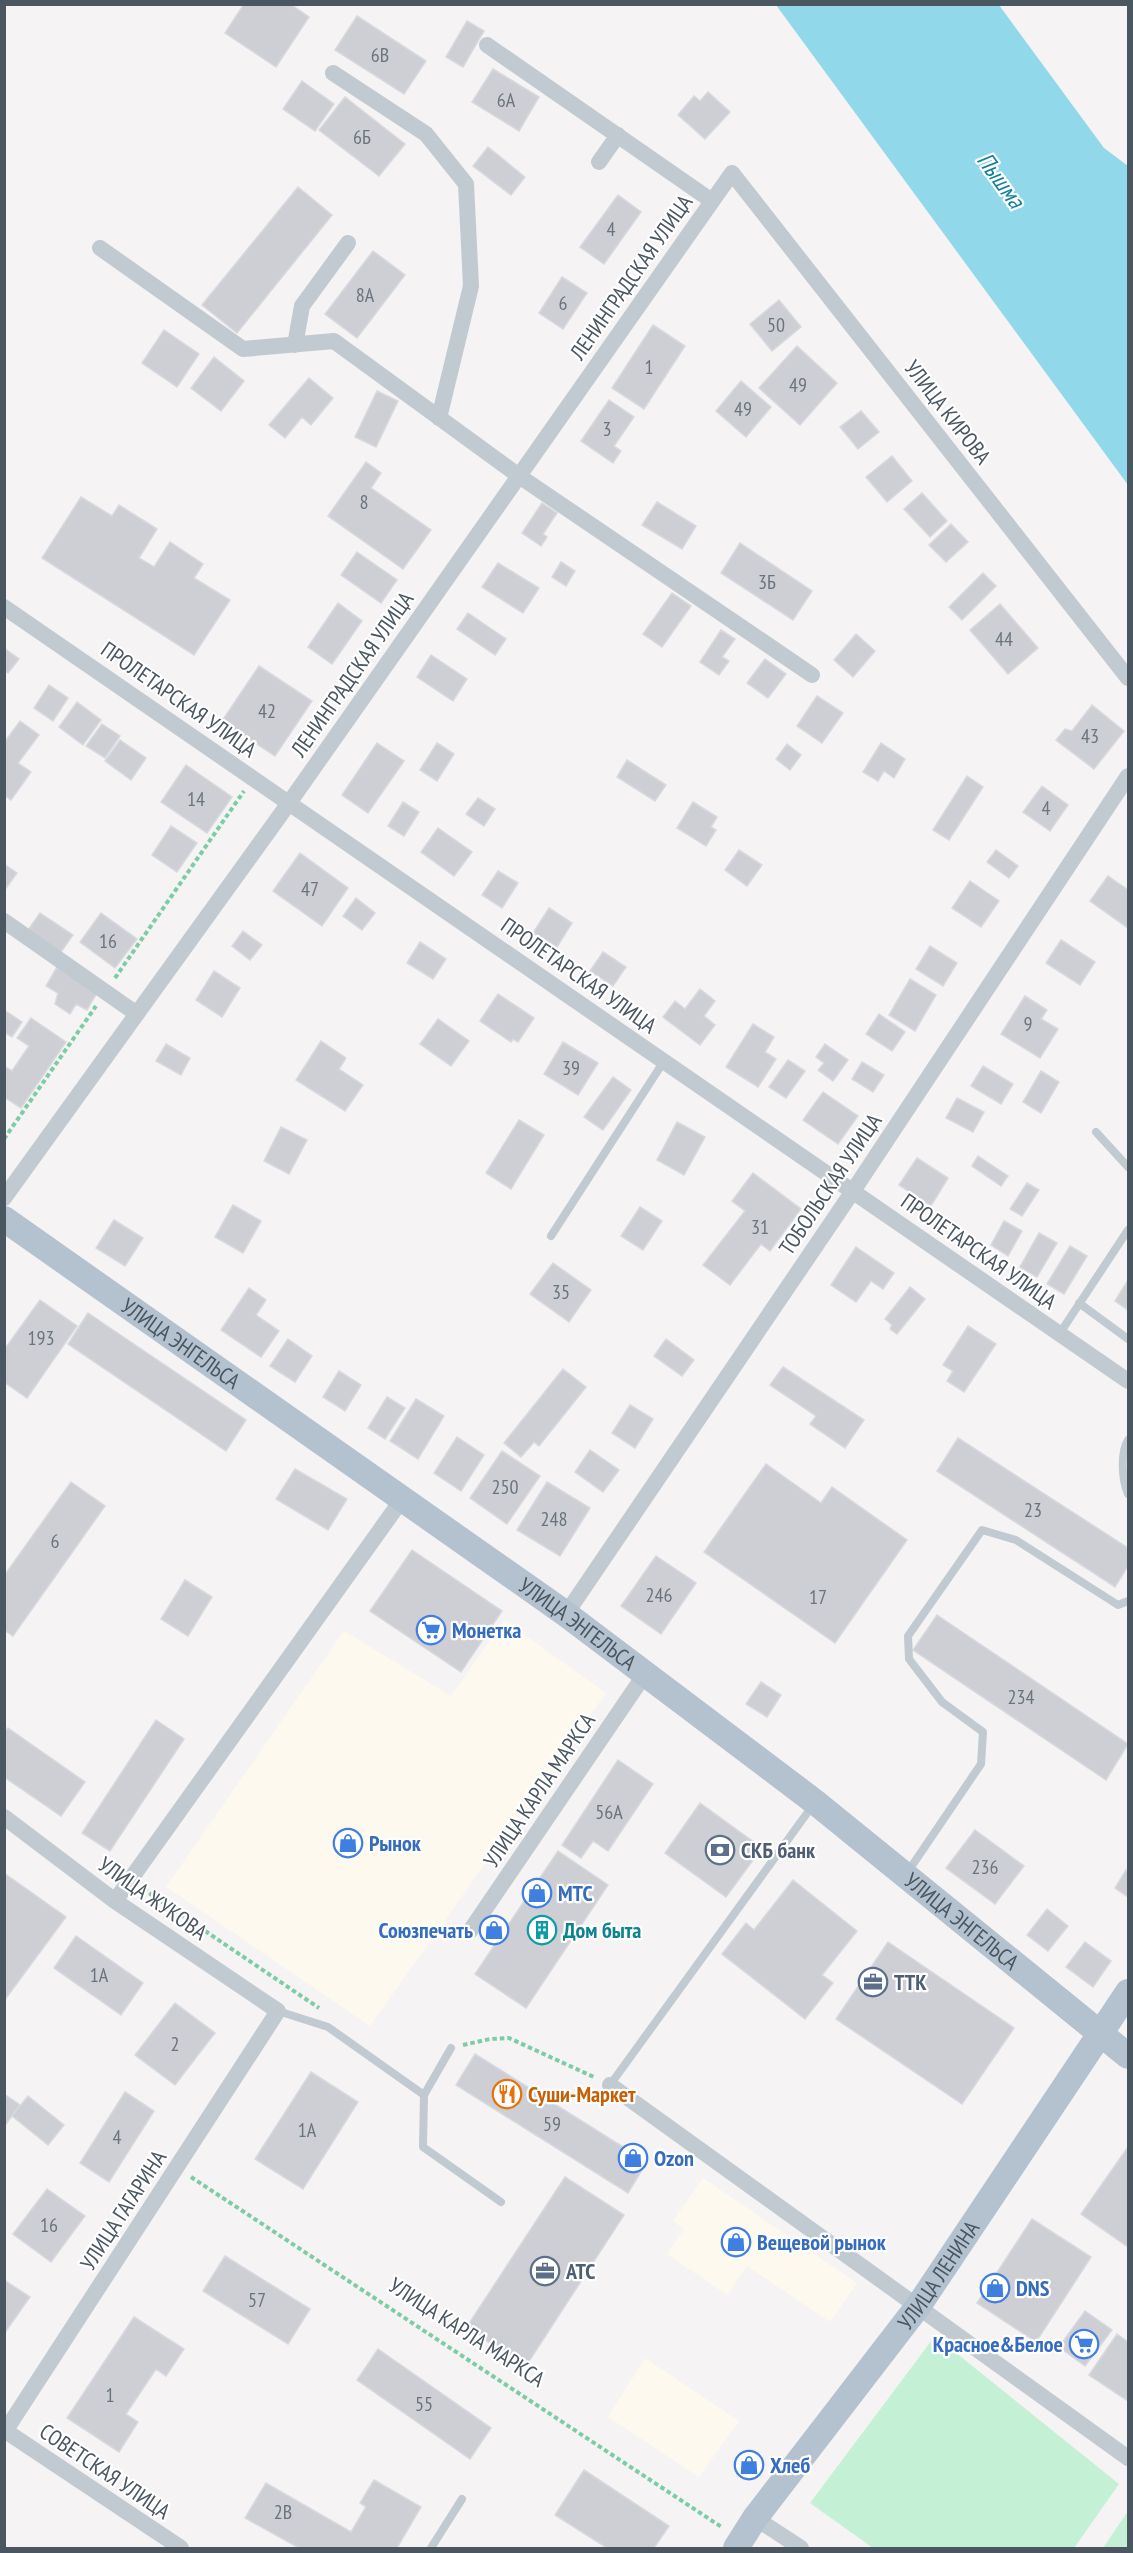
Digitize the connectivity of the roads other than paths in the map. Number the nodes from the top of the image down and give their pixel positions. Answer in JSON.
{"nodes":[{"id":1,"x":487,"y":45,"type":"dead end"},
{"id":2,"x":333,"y":74,"type":"dead end"},
{"id":3,"x":618,"y":135,"type":"junction"},
{"id":4,"x":599,"y":162,"type":"dead end"},
{"id":5,"x":732,"y":173,"type":"joint"},
{"id":6,"x":712,"y":201,"type":"junction"},
{"id":7,"x":348,"y":243,"type":"dead end"},
{"id":8,"x":100,"y":248,"type":"dead end"},
{"id":9,"x":294,"y":345,"type":"junction"},
{"id":10,"x":439,"y":418,"type":"junction"},
{"id":11,"x":519,"y":476,"type":"junction"},
{"id":12,"x":4,"y":607,"type":"edge"},
{"id":13,"x":812,"y":675,"type":"dead end"},
{"id":14,"x":1128,"y":678,"type":"edge"},
{"id":15,"x":1128,"y":776,"type":"edge"},
{"id":16,"x":290,"y":803,"type":"junction"},
{"id":17,"x":4,"y":921,"type":"edge"},
{"id":18,"x":137,"y":1014,"type":"junction"},
{"id":19,"x":664,"y":1061,"type":"junction"},
{"id":20,"x":1096,"y":1132,"type":"dead end"},
{"id":21,"x":1128,"y":1167,"type":"edge"},
{"id":22,"x":853,"y":1191,"type":"junction"},
{"id":23,"x":4,"y":1198,"type":"edge"},
{"id":24,"x":4,"y":1219,"type":"edge"},
{"id":25,"x":1128,"y":1230,"type":"edge"},
{"id":26,"x":551,"y":1236,"type":"dead end"},
{"id":27,"x":1079,"y":1303,"type":"junction"},
{"id":28,"x":1060,"y":1334,"type":"junction"},
{"id":29,"x":1128,"y":1339,"type":"edge"},
{"id":30,"x":1128,"y":1381,"type":"edge"},
{"id":31,"x":1128,"y":1440,"type":"edge"},
{"id":32,"x":1128,"y":1494,"type":"edge"},
{"id":33,"x":403,"y":1498,"type":"junction"},
{"id":34,"x":1128,"y":1600,"type":"edge"},
{"id":35,"x":566,"y":1614,"type":"junction"},
{"id":36,"x":645,"y":1674,"type":"junction"},
{"id":37,"x":815,"y":1802,"type":"junction"},
{"id":38,"x":4,"y":1817,"type":"edge"},
{"id":39,"x":905,"y":1875,"type":"junction"},
{"id":40,"x":115,"y":1901,"type":"junction"},
{"id":41,"x":470,"y":1931,"type":"dead end"},
{"id":42,"x":1128,"y":1992,"type":"edge"},
{"id":43,"x":278,"y":2011,"type":"junction"},
{"id":44,"x":1100,"y":2034,"type":"junction"},
{"id":45,"x":451,"y":2048,"type":"road end"},
{"id":46,"x":1128,"y":2056,"type":"edge"},
{"id":47,"x":610,"y":2085,"type":"joint"},
{"id":48,"x":424,"y":2095,"type":"junction"},
{"id":49,"x":501,"y":2202,"type":"dead end"},
{"id":50,"x":919,"y":2305,"type":"junction"},
{"id":51,"x":5,"y":2431,"type":"edge"},
{"id":52,"x":1128,"y":2458,"type":"edge"},
{"id":53,"x":462,"y":2499,"type":"dead end"},
{"id":54,"x":755,"y":2518,"type":"junction"},
{"id":55,"x":734,"y":2541,"type":"edge"},
{"id":56,"x":181,"y":2548,"type":"edge"},
{"id":57,"x":431,"y":2548,"type":"edge"},
{"id":58,"x":801,"y":2548,"type":"edge"}],
"edges":[{"from":1,"to":3,"type":"street"},
{"from":2,"to":10,"type":"street"},
{"from":3,"to":4,"type":"street"},
{"from":3,"to":6,"type":"street"},
{"from":5,"to":6,"type":"street","name":"ЛЕНИНГРАДСКАЯ УЛИЦА"},
{"from":5,"to":14,"type":"street","name":"УЛИЦА КИРОВА"},
{"from":6,"to":11,"type":"street","name":"ЛЕНИНГРАДСКАЯ УЛИЦА"},
{"from":7,"to":9,"type":"street"},
{"from":8,"to":9,"type":"street"},
{"from":9,"to":10,"type":"street"},
{"from":10,"to":11,"type":"street"},
{"from":11,"to":13,"type":"street"},
{"from":11,"to":16,"type":"street","name":"ЛЕНИНГРАДСКАЯ УЛИЦА"},
{"from":12,"to":16,"type":"street","name":"ПРОЛЕТАРСКАЯ УЛИЦА"},
{"from":15,"to":22,"type":"street","name":"ТОБОЛЬСКАЯ УЛИЦА"},
{"from":16,"to":18,"type":"street","name":"ЛЕНИНГРАДСКАЯ УЛИЦА"},
{"from":16,"to":19,"type":"street","name":"ПРОЛЕТАРСКАЯ УЛИЦА"},
{"from":17,"to":18,"type":"street"},
{"from":18,"to":23,"type":"street","name":"ЛЕНИНГРАДСКАЯ УЛИЦА"},
{"from":19,"to":22,"type":"street","name":"ПРОЛЕТАРСКАЯ УЛИЦА"},
{"from":19,"to":26,"type":"lane"},
{"from":20,"to":21,"type":"lane"},
{"from":22,"to":28,"type":"street","name":"ПРОЛЕТАРСКАЯ УЛИЦА"},
{"from":22,"to":35,"type":"street","name":"ТОБОЛЬСКАЯ УЛИЦА"},
{"from":24,"to":33,"type":"main road","name":"УЛИЦА ЭНГЕЛЬСА"},
{"from":25,"to":27,"type":"lane"},
{"from":27,"to":28,"type":"lane"},
{"from":27,"to":29,"type":"lane"},
{"from":28,"to":30,"type":"street","name":"ПРОЛЕТАРСКАЯ УЛИЦА"},
{"from":31,"to":32,"type":"lane"},
{"from":33,"to":35,"type":"main road","name":"УЛИЦА ЭНГЕЛЬСА"},
{"from":33,"to":40,"type":"street"},
{"from":34,"to":39,"type":"lane"},
{"from":35,"to":36,"type":"main road","name":"УЛИЦА ЭНГЕЛЬСА"},
{"from":36,"to":37,"type":"main road","name":"УЛИЦА ЭНГЕЛЬСА"},
{"from":36,"to":41,"type":"street","name":"УЛИЦА КАРЛА МАРКСА"},
{"from":37,"to":39,"type":"main road","name":"УЛИЦА ЭНГЕЛЬСА"},
{"from":37,"to":47,"type":"lane"},
{"from":38,"to":40,"type":"street","name":"УЛИЦА ЖУКОВА"},
{"from":39,"to":44,"type":"main road","name":"УЛИЦА ЭНГЕЛЬСА"},
{"from":40,"to":43,"type":"street","name":"УЛИЦА ЖУКОВА"},
{"from":42,"to":44,"type":"main road","name":"УЛИЦА ЛЕНИНА"},
{"from":43,"to":48,"type":"lane"},
{"from":43,"to":51,"type":"street","name":"УЛИЦА ГАГАРИНА"},
{"from":44,"to":46,"type":"main road","name":"УЛИЦА ЭНГЕЛЬСА"},
{"from":44,"to":50,"type":"main road","name":"УЛИЦА ЛЕНИНА"},
{"from":45,"to":48,"type":"lane"},
{"from":47,"to":50,"type":"street"},
{"from":48,"to":49,"type":"lane"},
{"from":50,"to":52,"type":"street"},
{"from":50,"to":54,"type":"main road","name":"УЛИЦА ЛЕНИНА"},
{"from":51,"to":56,"type":"street","name":"СОВЕТСКАЯ УЛИЦА"},
{"from":53,"to":57,"type":"lane"},
{"from":54,"to":55,"type":"main road","name":"УЛИЦА ЛЕНИНА"},
{"from":54,"to":58,"type":"street"}]}
